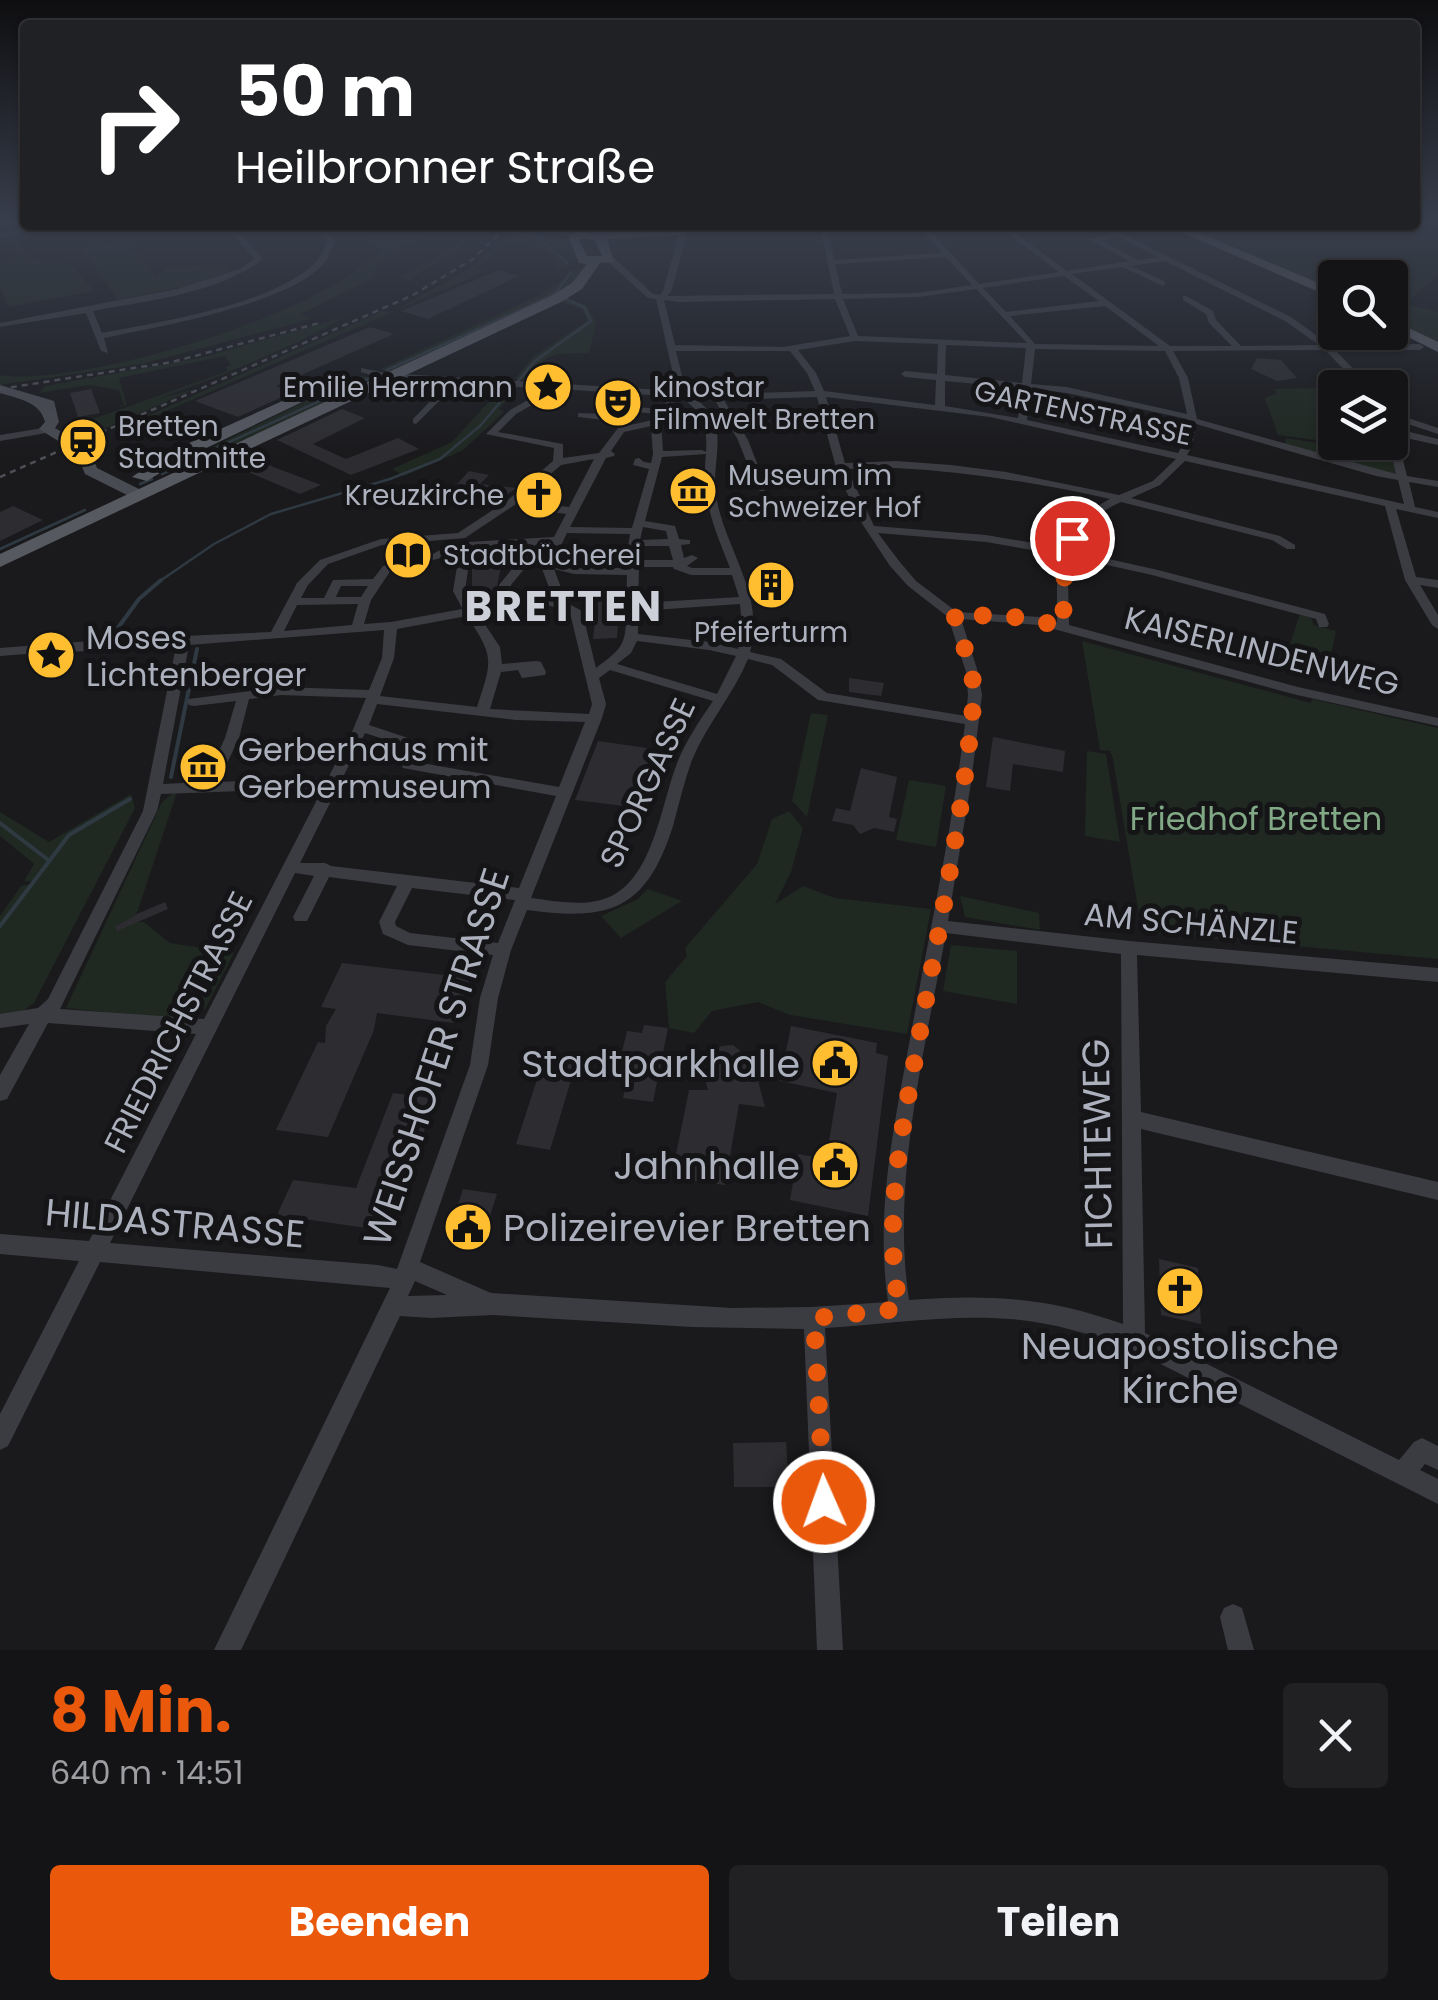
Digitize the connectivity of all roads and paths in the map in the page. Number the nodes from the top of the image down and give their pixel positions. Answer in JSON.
{"nodes":[{"id":1,"x":137,"y":298,"type":"edge"},
{"id":2,"x":252,"y":298,"type":"edge"},
{"id":3,"x":529,"y":298,"type":"edge"},
{"id":4,"x":558,"y":298,"type":"edge"},
{"id":5,"x":839,"y":298,"type":"joint"},
{"id":6,"x":991,"y":298,"type":"edge"},
{"id":7,"x":1100,"y":298,"type":"edge"},
{"id":8,"x":1186,"y":298,"type":"dead end"},
{"id":9,"x":1247,"y":298,"type":"edge"},
{"id":10,"x":660,"y":299,"type":"joint"},
{"id":11,"x":1107,"y":303,"type":"junction"},
{"id":12,"x":88,"y":308,"type":"junction"},
{"id":13,"x":1006,"y":314,"type":"junction"},
{"id":14,"x":1212,"y":316,"type":"junction"},
{"id":15,"x":1230,"y":320,"type":"dead end"},
{"id":16,"x":0,"y":325,"type":"edge"},
{"id":17,"x":1408,"y":333,"type":"edge"},
{"id":18,"x":100,"y":336,"type":"junction"},
{"id":19,"x":855,"y":338,"type":"junction"},
{"id":20,"x":1318,"y":341,"type":"edge"},
{"id":21,"x":942,"y":342,"type":"junction"},
{"id":22,"x":1030,"y":346,"type":"junction"},
{"id":23,"x":1430,"y":346,"type":"edge"},
{"id":24,"x":1318,"y":347,"type":"edge"},
{"id":25,"x":670,"y":348,"type":"junction"},
{"id":26,"x":1166,"y":348,"type":"junction"},
{"id":27,"x":1239,"y":348,"type":"junction"},
{"id":28,"x":792,"y":349,"type":"junction"},
{"id":29,"x":1330,"y":350,"type":"edge"},
{"id":30,"x":104,"y":351,"type":"dead end"},
{"id":31,"x":364,"y":370,"type":"junction"},
{"id":32,"x":1350,"y":370,"type":"edge"},
{"id":33,"x":905,"y":374,"type":"dead end"},
{"id":34,"x":391,"y":376,"type":"junction"},
{"id":35,"x":941,"y":378,"type":"junction"},
{"id":36,"x":454,"y":380,"type":"junction"},
{"id":37,"x":1025,"y":385,"type":"junction"},
{"id":38,"x":559,"y":386,"type":"junction"},
{"id":39,"x":0,"y":390,"type":"edge"},
{"id":40,"x":682,"y":394,"type":"junction"},
{"id":41,"x":823,"y":394,"type":"junction"},
{"id":42,"x":940,"y":407,"type":"junction"},
{"id":43,"x":622,"y":409,"type":"junction"},
{"id":44,"x":662,"y":412,"type":"junction"},
{"id":45,"x":581,"y":415,"type":"dead end"},
{"id":46,"x":1192,"y":419,"type":"junction"},
{"id":47,"x":1408,"y":419,"type":"edge"},
{"id":48,"x":1023,"y":420,"type":"junction"},
{"id":49,"x":416,"y":421,"type":"dead end"},
{"id":50,"x":624,"y":424,"type":"junction"},
{"id":51,"x":53,"y":429,"type":"junction"},
{"id":52,"x":1438,"y":431,"type":"edge"},
{"id":53,"x":1408,"y":435,"type":"edge"},
{"id":54,"x":0,"y":438,"type":"edge"},
{"id":55,"x":206,"y":442,"type":"junction"},
{"id":56,"x":1438,"y":442,"type":"edge"},
{"id":57,"x":225,"y":453,"type":"junction"},
{"id":58,"x":746,"y":453,"type":"junction"},
{"id":59,"x":608,"y":454,"type":"junction"},
{"id":60,"x":708,"y":454,"type":"junction"},
{"id":61,"x":1180,"y":457,"type":"junction"},
{"id":62,"x":657,"y":460,"type":"junction"},
{"id":63,"x":1398,"y":460,"type":"edge"},
{"id":64,"x":638,"y":461,"type":"dead end"},
{"id":65,"x":558,"y":462,"type":"junction"},
{"id":66,"x":842,"y":466,"type":"junction"},
{"id":67,"x":146,"y":473,"type":"junction"},
{"id":68,"x":102,"y":478,"type":"junction"},
{"id":69,"x":1403,"y":479,"type":"junction"},
{"id":70,"x":1438,"y":484,"type":"edge"},
{"id":71,"x":762,"y":489,"type":"dead end"},
{"id":72,"x":132,"y":492,"type":"junction"},
{"id":73,"x":1113,"y":498,"type":"junction"},
{"id":74,"x":524,"y":504,"type":"dead end"},
{"id":75,"x":1390,"y":506,"type":"junction"},
{"id":76,"x":1412,"y":510,"type":"junction"},
{"id":77,"x":570,"y":511,"type":"junction"},
{"id":78,"x":1438,"y":514,"type":"edge"},
{"id":79,"x":872,"y":529,"type":"junction"},
{"id":80,"x":635,"y":532,"type":"junction"},
{"id":81,"x":559,"y":535,"type":"junction"},
{"id":82,"x":676,"y":537,"type":"junction"},
{"id":83,"x":382,"y":542,"type":"junction"},
{"id":84,"x":449,"y":542,"type":"junction"},
{"id":85,"x":538,"y":544,"type":"dead end"},
{"id":86,"x":1291,"y":547,"type":"dead end"},
{"id":87,"x":1066,"y":552,"type":"junction"},
{"id":88,"x":525,"y":558,"type":"junction"},
{"id":89,"x":692,"y":558,"type":"dead end"},
{"id":90,"x":0,"y":561,"type":"edge"},
{"id":91,"x":679,"y":563,"type":"junction"},
{"id":92,"x":543,"y":564,"type":"junction"},
{"id":93,"x":719,"y":566,"type":"dead end"},
{"id":94,"x":387,"y":568,"type":"junction"},
{"id":95,"x":631,"y":568,"type":"junction"},
{"id":96,"x":737,"y":571,"type":"junction"},
{"id":97,"x":1411,"y":580,"type":"junction"},
{"id":98,"x":375,"y":583,"type":"junction"},
{"id":99,"x":1438,"y":584,"type":"edge"},
{"id":100,"x":364,"y":600,"type":"junction"},
{"id":101,"x":746,"y":600,"type":"junction"},
{"id":102,"x":328,"y":601,"type":"junction"},
{"id":103,"x":293,"y":602,"type":"junction"},
{"id":104,"x":561,"y":603,"type":"junction"},
{"id":105,"x":633,"y":607,"type":"junction"},
{"id":106,"x":471,"y":612,"type":"junction"},
{"id":107,"x":954,"y":614,"type":"junction"},
{"id":108,"x":619,"y":617,"type":"dead end"},
{"id":109,"x":1323,"y":624,"type":"dead end"},
{"id":110,"x":1438,"y":625,"type":"edge"},
{"id":111,"x":391,"y":626,"type":"junction"},
{"id":112,"x":1063,"y":626,"type":"junction"},
{"id":113,"x":357,"y":629,"type":"junction"},
{"id":114,"x":276,"y":634,"type":"junction"},
{"id":115,"x":632,"y":636,"type":"junction"},
{"id":116,"x":184,"y":640,"type":"junction"},
{"id":117,"x":0,"y":652,"type":"edge"},
{"id":118,"x":745,"y":654,"type":"junction"},
{"id":119,"x":522,"y":666,"type":"dead end"},
{"id":120,"x":611,"y":666,"type":"junction"},
{"id":121,"x":496,"y":668,"type":"junction"},
{"id":122,"x":594,"y":676,"type":"junction"},
{"id":123,"x":374,"y":696,"type":"junction"},
{"id":124,"x":243,"y":698,"type":"junction"},
{"id":125,"x":719,"y":699,"type":"junction"},
{"id":126,"x":194,"y":702,"type":"dead end"},
{"id":127,"x":483,"y":710,"type":"junction"},
{"id":128,"x":595,"y":718,"type":"junction"},
{"id":129,"x":972,"y":721,"type":"junction"},
{"id":130,"x":1438,"y":722,"type":"edge"},
{"id":131,"x":362,"y":727,"type":"junction"},
{"id":132,"x":332,"y":783,"type":"junction"},
{"id":133,"x":210,"y":784,"type":"junction"},
{"id":134,"x":566,"y":793,"type":"junction"},
{"id":135,"x":153,"y":794,"type":"junction"},
{"id":136,"x":289,"y":867,"type":"junction"},
{"id":137,"x":325,"y":869,"type":"junction"},
{"id":138,"x":408,"y":880,"type":"junction"},
{"id":139,"x":522,"y":899,"type":"junction"},
{"id":140,"x":301,"y":917,"type":"dead end"},
{"id":141,"x":940,"y":926,"type":"junction"},
{"id":142,"x":1129,"y":948,"type":"junction"},
{"id":143,"x":503,"y":950,"type":"junction"},
{"id":144,"x":1438,"y":975,"type":"edge"},
{"id":145,"x":43,"y":1015,"type":"junction"},
{"id":146,"x":0,"y":1021,"type":"edge"},
{"id":147,"x":207,"y":1027,"type":"junction"},
{"id":148,"x":0,"y":1094,"type":"edge"},
{"id":149,"x":1131,"y":1118,"type":"junction"},
{"id":150,"x":1438,"y":1191,"type":"edge"},
{"id":151,"x":0,"y":1244,"type":"edge"},
{"id":152,"x":97,"y":1252,"type":"junction"},
{"id":153,"x":406,"y":1274,"type":"junction"},
{"id":154,"x":490,"y":1304,"type":"junction"},
{"id":155,"x":394,"y":1305,"type":"junction"},
{"id":156,"x":900,"y":1309,"type":"junction"},
{"id":157,"x":814,"y":1318,"type":"junction"},
{"id":158,"x":1134,"y":1339,"type":"junction"},
{"id":159,"x":0,"y":1438,"type":"edge"},
{"id":160,"x":1438,"y":1458,"type":"edge"},
{"id":161,"x":1402,"y":1474,"type":"junction"},
{"id":162,"x":1438,"y":1492,"type":"edge"},
{"id":163,"x":1232,"y":1618,"type":"dead end"},
{"id":164,"x":226,"y":1650,"type":"edge"},
{"id":165,"x":830,"y":1650,"type":"edge"},
{"id":166,"x":1241,"y":1650,"type":"edge"}],
"edges":[{"from":1,"to":12,"type":"street"},
{"from":2,"to":18,"type":"street"},
{"from":3,"to":31,"type":"main road"},
{"from":4,"to":34,"type":"main road"},
{"from":5,"to":10,"type":"street"},
{"from":5,"to":19,"type":"street"},
{"from":6,"to":13,"type":"street"},
{"from":7,"to":11,"type":"street"},
{"from":8,"to":14,"type":"street"},
{"from":9,"to":20,"type":"street"},
{"from":10,"to":25,"type":"street"},
{"from":11,"to":13,"type":"street"},
{"from":11,"to":26,"type":"street"},
{"from":12,"to":16,"type":"street"},
{"from":12,"to":18,"type":"street"},
{"from":13,"to":22,"type":"street"},
{"from":14,"to":15,"type":"street"},
{"from":14,"to":27,"type":"street"},
{"from":17,"to":23,"type":"main road"},
{"from":18,"to":30,"type":"street"},
{"from":19,"to":21,"type":"street"},
{"from":19,"to":28,"type":"street"},
{"from":21,"to":22,"type":"street"},
{"from":21,"to":35,"type":"street"},
{"from":22,"to":26,"type":"street"},
{"from":22,"to":37,"type":"street"},
{"from":24,"to":27,"type":"street"},
{"from":25,"to":28,"type":"street"},
{"from":25,"to":40,"type":"street"},
{"from":26,"to":27,"type":"street"},
{"from":26,"to":46,"type":"street"},
{"from":28,"to":41,"type":"street"},
{"from":29,"to":32,"type":"street"},
{"from":31,"to":34,"type":"street"},
{"from":31,"to":55,"type":"main road"},
{"from":33,"to":35,"type":"street"},
{"from":34,"to":36,"type":"street"},
{"from":34,"to":57,"type":"main road"},
{"from":35,"to":37,"type":"street"},
{"from":35,"to":42,"type":"street"},
{"from":36,"to":38,"type":"street"},
{"from":36,"to":49,"type":"street"},
{"from":37,"to":46,"type":"street"},
{"from":37,"to":48,"type":"street"},
{"from":38,"to":40,"type":"street"},
{"from":38,"to":65,"type":"street"},
{"from":39,"to":51,"type":"street"},
{"from":40,"to":60,"type":"street"},
{"from":41,"to":42,"type":"street","name":"GARTENSTRASSE"},
{"from":41,"to":58,"type":"street","name":"GARTENSTRASSE"},
{"from":41,"to":66,"type":"street"},
{"from":42,"to":48,"type":"street","name":"GARTENSTRASSE"},
{"from":43,"to":44,"type":"street"},
{"from":43,"to":45,"type":"street"},
{"from":43,"to":50,"type":"street"},
{"from":44,"to":50,"type":"street"},
{"from":44,"to":62,"type":"street"},
{"from":46,"to":61,"type":"street"},
{"from":46,"to":69,"type":"street"},
{"from":47,"to":52,"type":"street"},
{"from":48,"to":61,"type":"street","name":"GARTENSTRASSE"},
{"from":50,"to":59,"type":"street"},
{"from":51,"to":54,"type":"street"},
{"from":51,"to":68,"type":"street"},
{"from":53,"to":56,"type":"street"},
{"from":55,"to":57,"type":"main road"},
{"from":55,"to":67,"type":"main road"},
{"from":57,"to":72,"type":"main road"},
{"from":58,"to":60,"type":"street"},
{"from":58,"to":71,"type":"street"},
{"from":59,"to":65,"type":"street"},
{"from":59,"to":77,"type":"street"},
{"from":60,"to":62,"type":"street"},
{"from":60,"to":96,"type":"street"},
{"from":61,"to":73,"type":"street"},
{"from":61,"to":75,"type":"street","name":"GARTENSTRASSE"},
{"from":62,"to":64,"type":"street"},
{"from":62,"to":80,"type":"street"},
{"from":63,"to":69,"type":"street"},
{"from":65,"to":84,"type":"street"},
{"from":66,"to":73,"type":"street"},
{"from":66,"to":79,"type":"street"},
{"from":67,"to":68,"type":"street"},
{"from":67,"to":72,"type":"main road"},
{"from":68,"to":72,"type":"street"},
{"from":69,"to":70,"type":"street"},
{"from":69,"to":76,"type":"street"},
{"from":72,"to":90,"type":"main road"},
{"from":73,"to":86,"type":"street"},
{"from":73,"to":87,"type":"street"},
{"from":74,"to":77,"type":"street"},
{"from":75,"to":76,"type":"street","name":"GARTENSTRASSE"},
{"from":75,"to":97,"type":"street"},
{"from":76,"to":78,"type":"street","name":"GARTENSTRASSE"},
{"from":77,"to":81,"type":"street"},
{"from":79,"to":87,"type":"street"},
{"from":79,"to":107,"type":"street"},
{"from":80,"to":81,"type":"street"},
{"from":80,"to":82,"type":"street"},
{"from":80,"to":82,"type":"street"},
{"from":80,"to":95,"type":"street"},
{"from":81,"to":84,"type":"street"},
{"from":81,"to":92,"type":"street"},
{"from":82,"to":91,"type":"street"},
{"from":83,"to":84,"type":"street"},
{"from":83,"to":94,"type":"street"},
{"from":83,"to":103,"type":"street"},
{"from":84,"to":94,"type":"street"},
{"from":85,"to":88,"type":"street"},
{"from":87,"to":109,"type":"street"},
{"from":87,"to":112,"type":"street"},
{"from":88,"to":88,"type":"street"},
{"from":88,"to":92,"type":"street"},
{"from":89,"to":91,"type":"street"},
{"from":91,"to":95,"type":"street"},
{"from":91,"to":96,"type":"street"},
{"from":92,"to":95,"type":"street"},
{"from":92,"to":104,"type":"street"},
{"from":93,"to":96,"type":"street"},
{"from":94,"to":98,"type":"street"},
{"from":95,"to":105,"type":"street"},
{"from":96,"to":101,"type":"street"},
{"from":97,"to":99,"type":"street"},
{"from":97,"to":110,"type":"street"},
{"from":98,"to":100,"type":"street"},
{"from":98,"to":102,"type":"street"},
{"from":100,"to":102,"type":"street"},
{"from":100,"to":113,"type":"street"},
{"from":101,"to":105,"type":"street"},
{"from":101,"to":118,"type":"street"},
{"from":102,"to":103,"type":"street"},
{"from":103,"to":114,"type":"street"},
{"from":104,"to":106,"type":"street"},
{"from":104,"to":122,"type":"street"},
{"from":105,"to":108,"type":"street"},
{"from":105,"to":115,"type":"street"},
{"from":106,"to":111,"type":"street"},
{"from":106,"to":121,"type":"street"},
{"from":107,"to":112,"type":"street","name":"KAISERLINDENWEG"},
{"from":107,"to":129,"type":"street"},
{"from":111,"to":113,"type":"street"},
{"from":111,"to":123,"type":"street","name":"FRIEDRICHSTRASSE"},
{"from":112,"to":130,"type":"street","name":"KAISERLINDENWEG"},
{"from":113,"to":114,"type":"street"},
{"from":114,"to":116,"type":"street"},
{"from":115,"to":118,"type":"street"},
{"from":115,"to":120,"type":"street"},
{"from":116,"to":117,"type":"street"},
{"from":116,"to":135,"type":"street"},
{"from":118,"to":125,"type":"street","name":"SPORGASSE"},
{"from":118,"to":129,"type":"street"},
{"from":119,"to":121,"type":"street"},
{"from":120,"to":122,"type":"street"},
{"from":120,"to":125,"type":"street"},
{"from":121,"to":127,"type":"street"},
{"from":122,"to":128,"type":"street","name":"WEISSHOFER STRASSE"},
{"from":123,"to":124,"type":"street"},
{"from":123,"to":127,"type":"street"},
{"from":123,"to":131,"type":"street","name":"FRIEDRICHSTRASSE"},
{"from":124,"to":126,"type":"street"},
{"from":124,"to":133,"type":"street"},
{"from":125,"to":139,"type":"street","name":"SPORGASSE"},
{"from":127,"to":128,"type":"street"},
{"from":128,"to":134,"type":"street","name":"WEISSHOFER STRASSE"},
{"from":129,"to":141,"type":"street"},
{"from":131,"to":132,"type":"street","name":"FRIEDRICHSTRASSE"},
{"from":131,"to":134,"type":"street"},
{"from":132,"to":133,"type":"street"},
{"from":132,"to":136,"type":"street","name":"FRIEDRICHSTRASSE"},
{"from":133,"to":135,"type":"street"},
{"from":134,"to":139,"type":"street","name":"WEISSHOFER STRASSE"},
{"from":135,"to":145,"type":"street"},
{"from":136,"to":137,"type":"street","name":"SPORGASSE"},
{"from":136,"to":147,"type":"street","name":"FRIEDRICHSTRASSE"},
{"from":137,"to":138,"type":"street","name":"SPORGASSE"},
{"from":137,"to":140,"type":"street"},
{"from":138,"to":139,"type":"street","name":"SPORGASSE"},
{"from":138,"to":143,"type":"street"},
{"from":139,"to":143,"type":"street","name":"WEISSHOFER STRASSE"},
{"from":141,"to":142,"type":"street","name":"AM SCHÄNZLE"},
{"from":141,"to":156,"type":"street"},
{"from":142,"to":144,"type":"street","name":"AM SCHÄNZLE"},
{"from":142,"to":149,"type":"street","name":"FICHTEWEG"},
{"from":143,"to":153,"type":"street","name":"WEISSHOFER STRASSE"},
{"from":145,"to":146,"type":"street"},
{"from":145,"to":147,"type":"street"},
{"from":145,"to":148,"type":"street"},
{"from":147,"to":152,"type":"street","name":"FRIEDRICHSTRASSE"},
{"from":149,"to":150,"type":"street"},
{"from":149,"to":158,"type":"street","name":"FICHTEWEG"},
{"from":151,"to":152,"type":"street","name":"HILDASTRASSE"},
{"from":152,"to":153,"type":"street","name":"HILDASTRASSE"},
{"from":152,"to":159,"type":"street","name":"FRIEDRICHSTRASSE"},
{"from":153,"to":154,"type":"street","name":"HILDASTRASSE"},
{"from":153,"to":155,"type":"street","name":"WEISSHOFER STRASSE"},
{"from":154,"to":155,"type":"street"},
{"from":154,"to":157,"type":"street"},
{"from":155,"to":164,"type":"street","name":"WEISSHOFER STRASSE"},
{"from":156,"to":157,"type":"street"},
{"from":156,"to":158,"type":"street"},
{"from":157,"to":165,"type":"street"},
{"from":158,"to":161,"type":"street"},
{"from":160,"to":161,"type":"street"},
{"from":161,"to":162,"type":"street"},
{"from":163,"to":166,"type":"street"}]}
